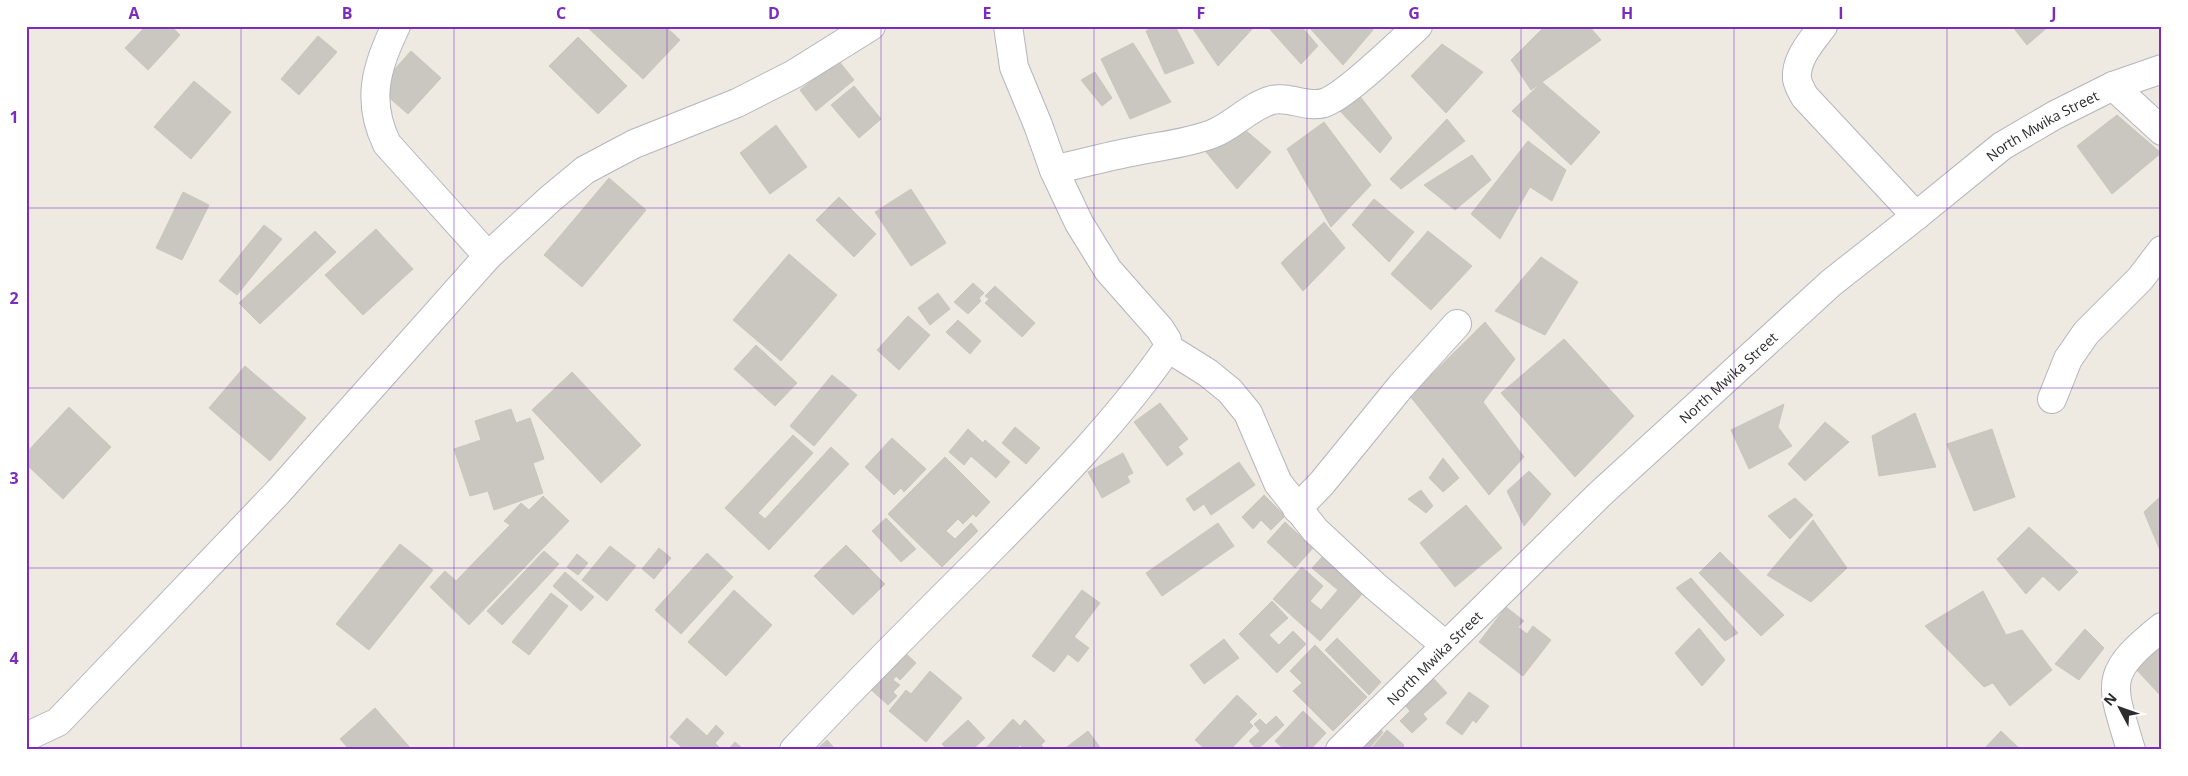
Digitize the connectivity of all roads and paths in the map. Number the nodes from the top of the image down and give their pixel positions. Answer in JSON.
{"nodes":[{"id":1,"x":396,"y":26,"type":"edge"},
{"id":2,"x":871,"y":26,"type":"edge"},
{"id":3,"x":1008,"y":26,"type":"edge"},
{"id":4,"x":1418,"y":26,"type":"edge"},
{"id":5,"x":1824,"y":26,"type":"edge"},
{"id":6,"x":2162,"y":69,"type":"edge"},
{"id":7,"x":2113,"y":86,"type":"junction"},
{"id":8,"x":2162,"y":131,"type":"edge"},
{"id":9,"x":1054,"y":170,"type":"junction"},
{"id":10,"x":1916,"y":216,"type":"junction"},
{"id":11,"x":2162,"y":250,"type":"edge"},
{"id":12,"x":488,"y":256,"type":"junction"},
{"id":13,"x":1457,"y":324,"type":"dead end"},
{"id":14,"x":1168,"y":348,"type":"junction"},
{"id":15,"x":2052,"y":399,"type":"dead end"},
{"id":16,"x":1298,"y":509,"type":"junction"},
{"id":17,"x":2162,"y":627,"type":"edge"},
{"id":18,"x":1445,"y":645,"type":"junction"},
{"id":19,"x":26,"y":737,"type":"edge"},
{"id":20,"x":53,"y":750,"type":"edge"},
{"id":21,"x":794,"y":750,"type":"edge"},
{"id":22,"x":1340,"y":750,"type":"edge"},
{"id":23,"x":2131,"y":750,"type":"edge"}],
"edges":[{"from":1,"to":12,"type":"street"},
{"from":2,"to":12,"type":"street"},
{"from":3,"to":9,"type":"street"},
{"from":4,"to":9,"type":"street"},
{"from":5,"to":10,"type":"street"},
{"from":6,"to":7,"type":"street","name":"North Mwika Street"},
{"from":7,"to":8,"type":"street"},
{"from":7,"to":10,"type":"street","name":"North Mwika Street"},
{"from":9,"to":14,"type":"street"},
{"from":10,"to":18,"type":"street","name":"North Mwika Street"},
{"from":11,"to":15,"type":"street"},
{"from":12,"to":19,"type":"street"},
{"from":13,"to":16,"type":"street"},
{"from":14,"to":16,"type":"street"},
{"from":14,"to":21,"type":"street"},
{"from":16,"to":18,"type":"street"},
{"from":17,"to":23,"type":"street"},
{"from":18,"to":22,"type":"street","name":"North Mwika Street"},
{"from":19,"to":20,"type":"street"}]}
